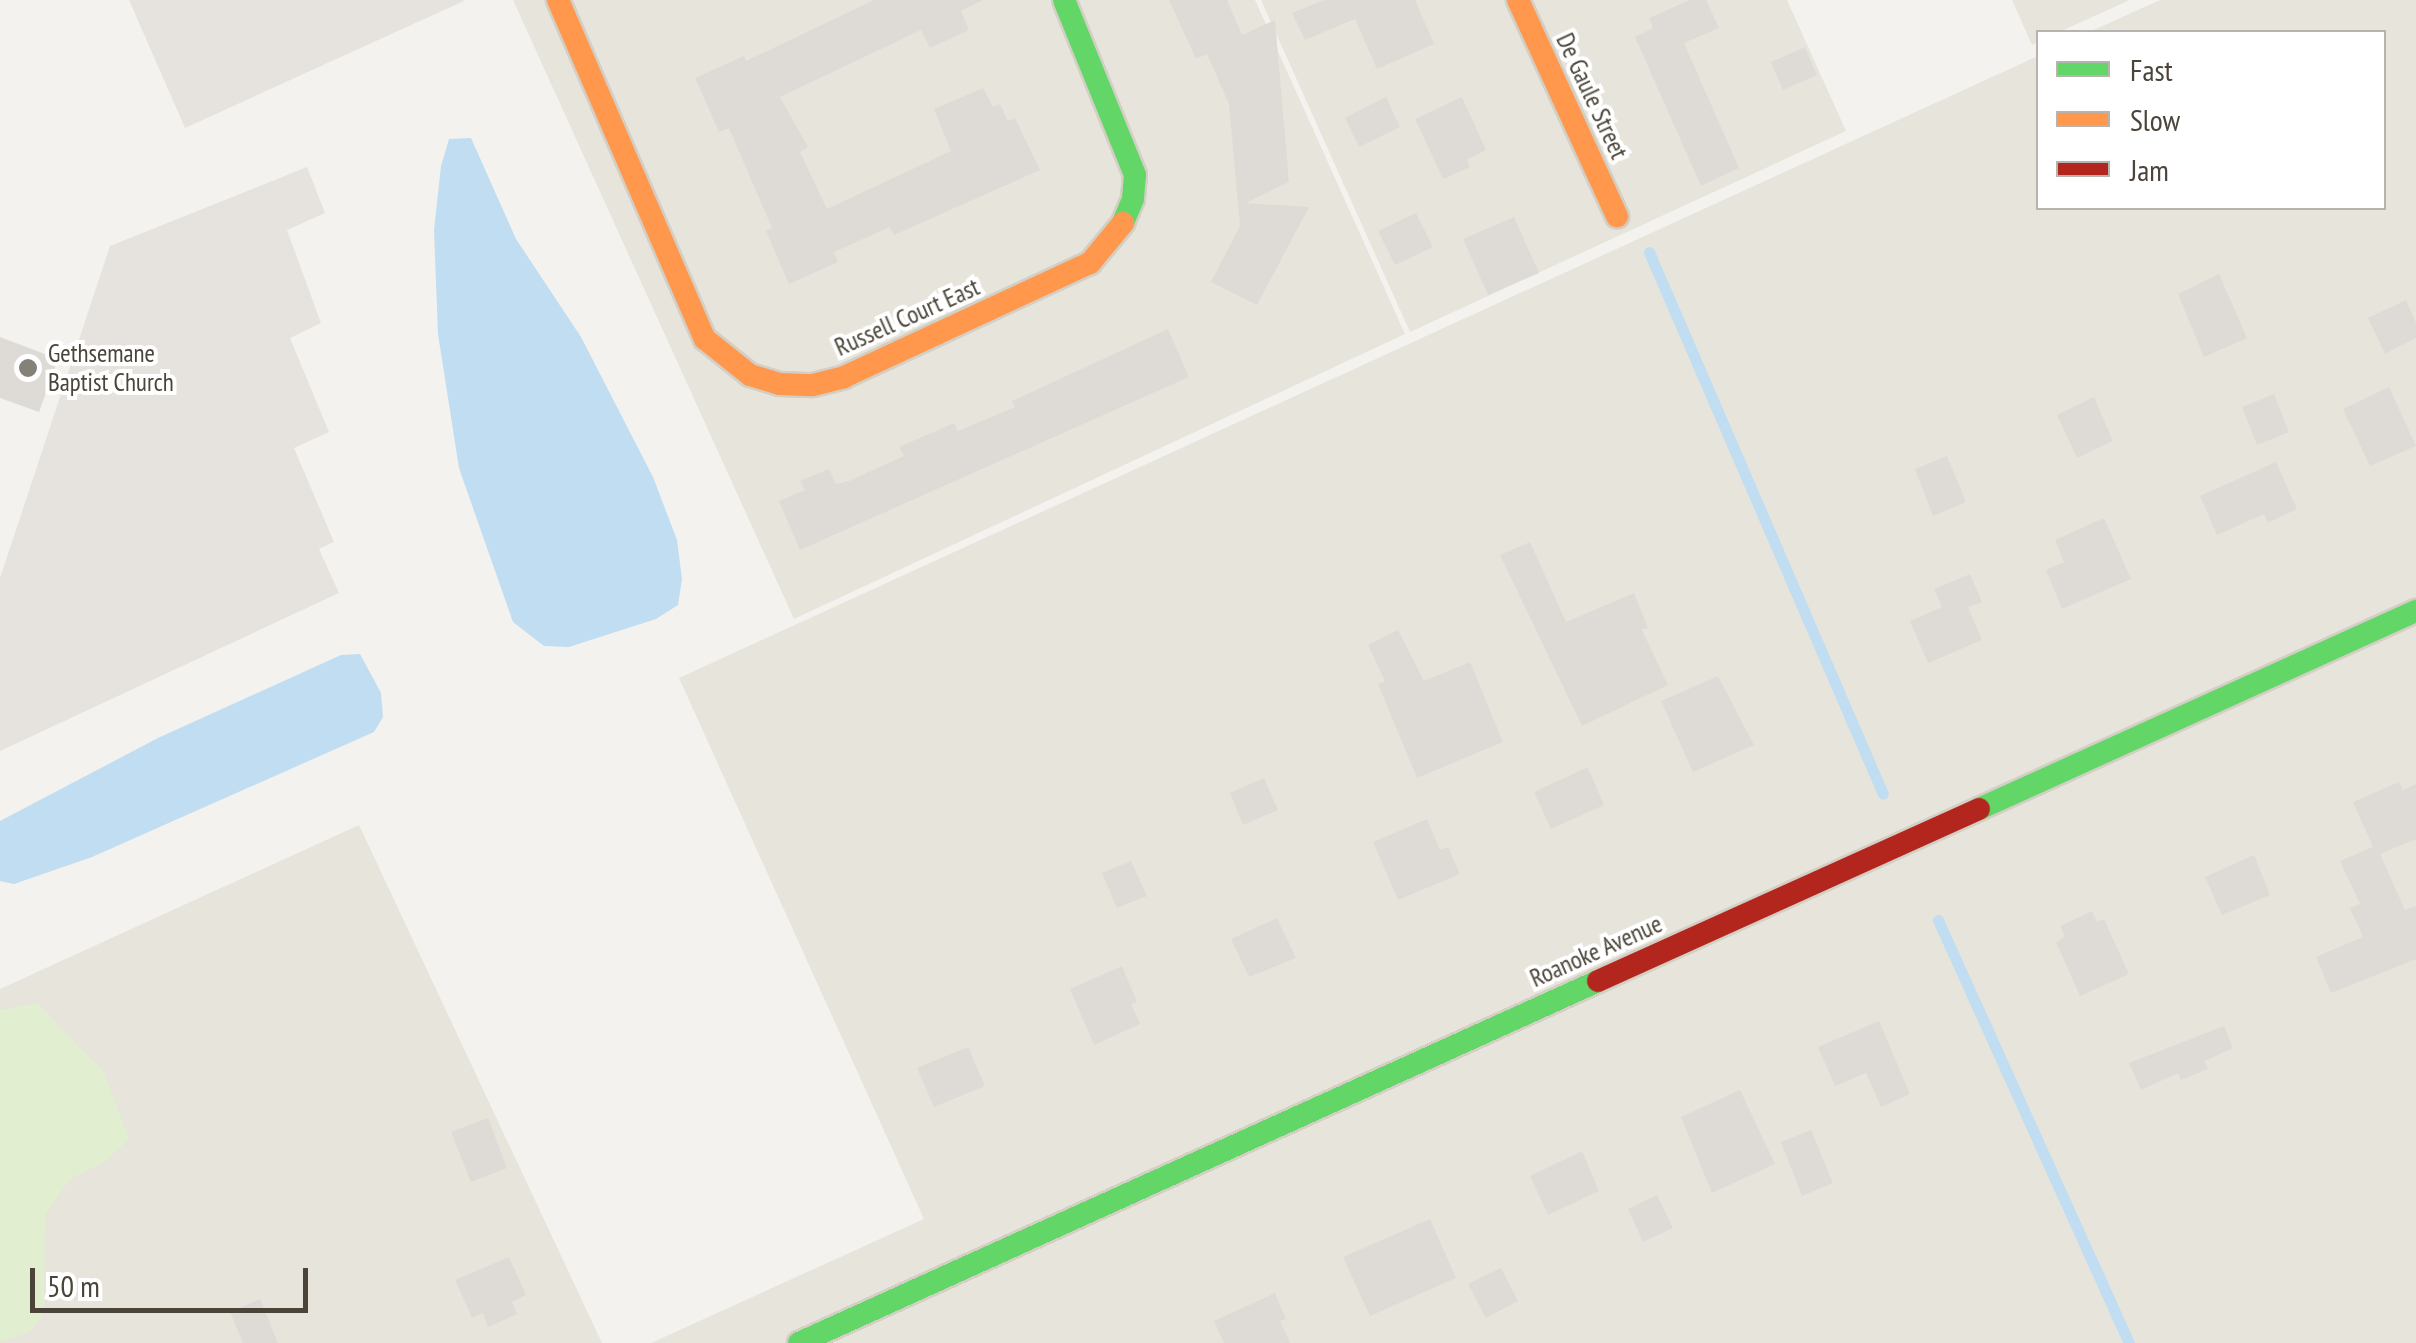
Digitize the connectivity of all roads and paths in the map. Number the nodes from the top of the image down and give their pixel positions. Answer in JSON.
{"nodes":[{"id":1,"x":1064,"y":0,"type":"edge"},
{"id":2,"x":1518,"y":0,"type":"edge"},
{"id":3,"x":559,"y":2,"type":"edge"},
{"id":4,"x":1617,"y":216,"type":"dead end"},
{"id":5,"x":2416,"y":611,"type":"edge"},
{"id":6,"x":799,"y":1343,"type":"edge"}],
"edges":[{"from":1,"to":3,"type":"street","name":"Russell Court East"},
{"from":2,"to":4,"type":"street","name":"De Gaule Street"},
{"from":5,"to":6,"type":"street","name":"Roanoke Avenue"}]}
